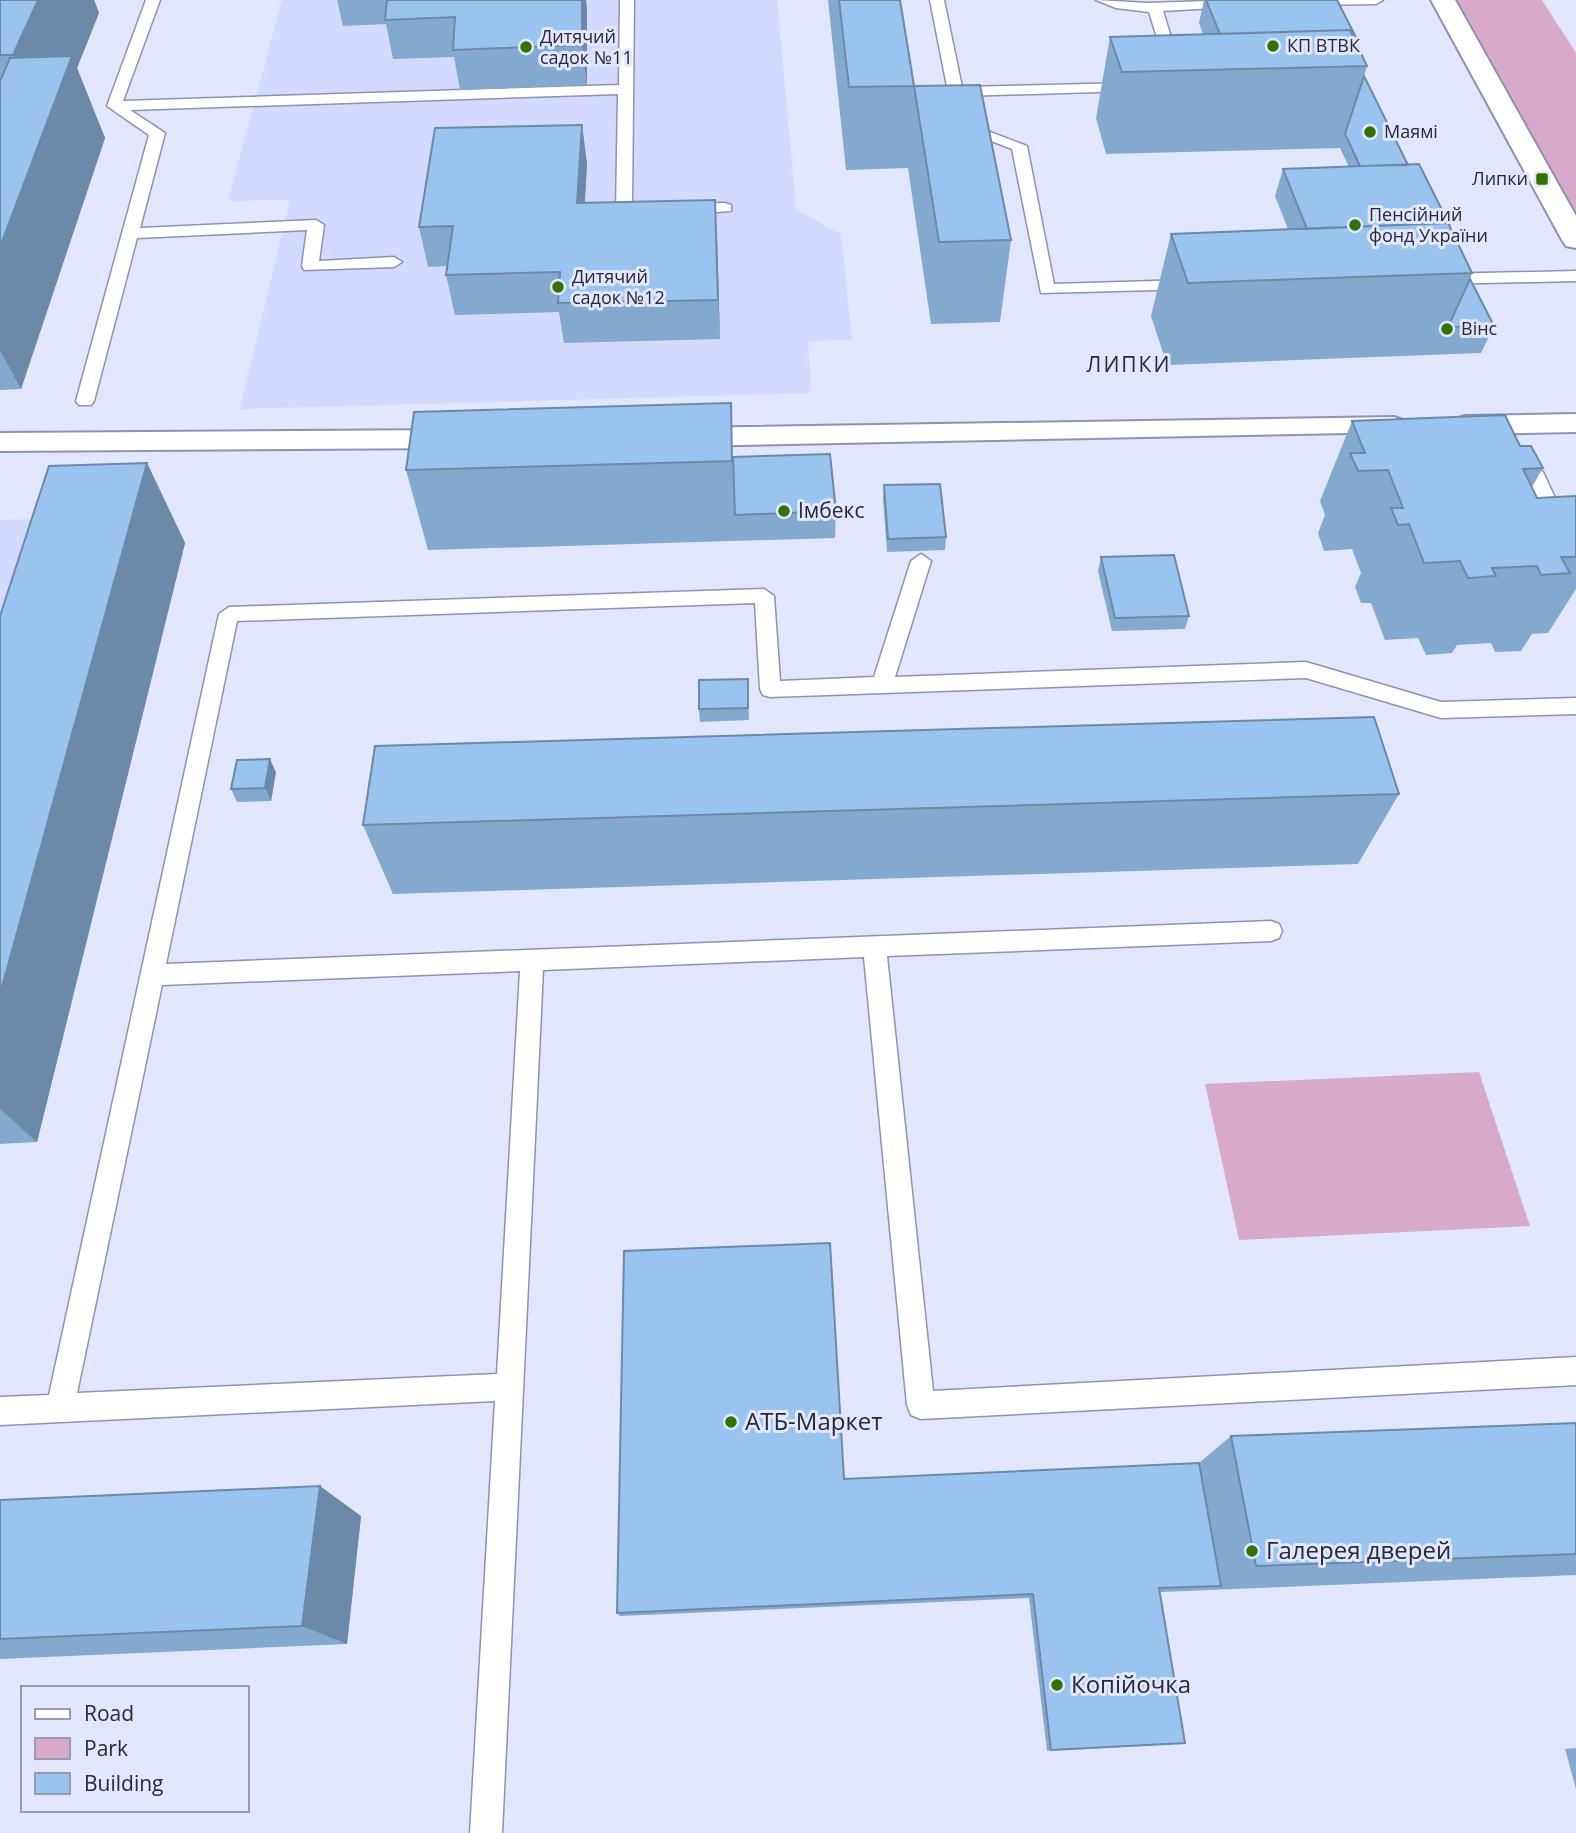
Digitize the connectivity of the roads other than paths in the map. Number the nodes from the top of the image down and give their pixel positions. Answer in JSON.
{"nodes":[{"id":1,"x":153,"y":0,"type":"edge"},
{"id":2,"x":626,"y":0,"type":"edge"},
{"id":3,"x":937,"y":0,"type":"edge"},
{"id":4,"x":1103,"y":0,"type":"edge"},
{"id":5,"x":1325,"y":0,"type":"edge"},
{"id":6,"x":1376,"y":0,"type":"edge"},
{"id":7,"x":1443,"y":0,"type":"edge"},
{"id":8,"x":1299,"y":2,"type":"edge"},
{"id":9,"x":1246,"y":3,"type":"edge"},
{"id":10,"x":1154,"y":6,"type":"junction"},
{"id":11,"x":1175,"y":72,"type":"edge"},
{"id":12,"x":1139,"y":87,"type":"edge"},
{"id":13,"x":625,"y":89,"type":"junction"},
{"id":14,"x":955,"y":92,"type":"junction"},
{"id":15,"x":114,"y":106,"type":"junction"},
{"id":16,"x":725,"y":208,"type":"dead end"},
{"id":17,"x":130,"y":233,"type":"junction"},
{"id":18,"x":1576,"y":240,"type":"edge"},
{"id":19,"x":394,"y":262,"type":"dead end"},
{"id":20,"x":1576,"y":276,"type":"edge"},
{"id":21,"x":1425,"y":279,"type":"edge"},
{"id":22,"x":1201,"y":285,"type":"edge"},
{"id":23,"x":85,"y":401,"type":"dead end"},
{"id":24,"x":1576,"y":423,"type":"edge"},
{"id":25,"x":1413,"y":425,"type":"edge"},
{"id":26,"x":1440,"y":425,"type":"edge"},
{"id":27,"x":662,"y":437,"type":"edge"},
{"id":28,"x":483,"y":439,"type":"edge"},
{"id":29,"x":0,"y":442,"type":"edge"},
{"id":30,"x":1534,"y":472,"type":"dead end"},
{"id":31,"x":921,"y":561,"type":"dead end"},
{"id":32,"x":1576,"y":564,"type":"edge"},
{"id":33,"x":881,"y":685,"type":"junction"},
{"id":34,"x":1576,"y":706,"type":"edge"},
{"id":35,"x":1271,"y":931,"type":"dead end"},
{"id":36,"x":875,"y":947,"type":"junction"},
{"id":37,"x":532,"y":960,"type":"junction"},
{"id":38,"x":151,"y":975,"type":"junction"},
{"id":39,"x":1576,"y":1371,"type":"edge"},
{"id":40,"x":510,"y":1387,"type":"junction"},
{"id":41,"x":60,"y":1408,"type":"junction"},
{"id":42,"x":0,"y":1411,"type":"edge"},
{"id":43,"x":486,"y":1833,"type":"edge"}],
"edges":[{"from":1,"to":15,"type":"lane"},
{"from":2,"to":13,"type":"lane"},
{"from":3,"to":14,"type":"lane"},
{"from":4,"to":10,"type":"lane"},
{"from":5,"to":6,"type":"lane"},
{"from":5,"to":8,"type":"lane"},
{"from":7,"to":18,"type":"street"},
{"from":9,"to":10,"type":"lane"},
{"from":10,"to":11,"type":"lane"},
{"from":12,"to":14,"type":"lane"},
{"from":13,"to":15,"type":"lane"},
{"from":13,"to":16,"type":"lane"},
{"from":14,"to":22,"type":"lane"},
{"from":15,"to":17,"type":"lane"},
{"from":17,"to":19,"type":"lane"},
{"from":17,"to":23,"type":"lane"},
{"from":20,"to":21,"type":"lane"},
{"from":24,"to":26,"type":"street"},
{"from":25,"to":27,"type":"street"},
{"from":28,"to":29,"type":"street"},
{"from":30,"to":32,"type":"lane"},
{"from":31,"to":33,"type":"lane"},
{"from":33,"to":34,"type":"lane"},
{"from":33,"to":38,"type":"lane"},
{"from":35,"to":36,"type":"lane"},
{"from":36,"to":37,"type":"lane"},
{"from":36,"to":39,"type":"lane"},
{"from":37,"to":38,"type":"lane"},
{"from":37,"to":40,"type":"lane"},
{"from":38,"to":41,"type":"lane"},
{"from":40,"to":41,"type":"lane"},
{"from":40,"to":43,"type":"lane"},
{"from":41,"to":42,"type":"lane"}]}
